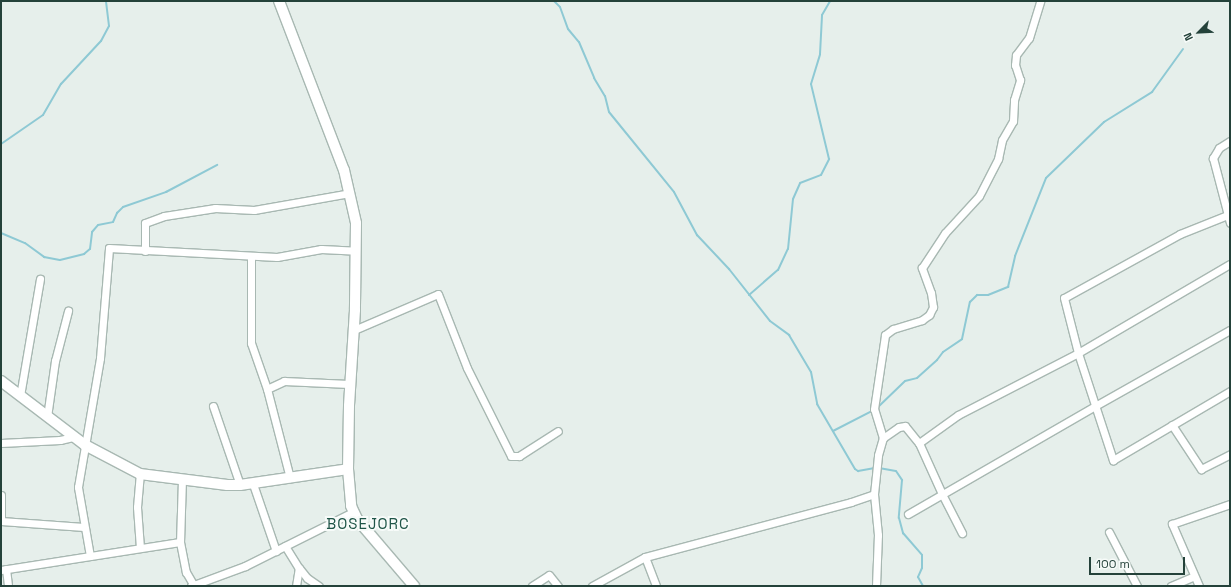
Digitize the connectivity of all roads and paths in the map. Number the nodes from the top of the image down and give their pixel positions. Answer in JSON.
{"nodes":[{"id":1,"x":279,"y":1,"type":"edge"},
{"id":2,"x":1040,"y":1,"type":"edge"},
{"id":3,"x":1230,"y":141,"type":"edge"},
{"id":4,"x":350,"y":193,"type":"junction"},
{"id":5,"x":1229,"y":214,"type":"edge"},
{"id":6,"x":1230,"y":223,"type":"edge"},
{"id":7,"x":145,"y":251,"type":"junction"},
{"id":8,"x":356,"y":251,"type":"junction"},
{"id":9,"x":251,"y":256,"type":"junction"},
{"id":10,"x":1230,"y":264,"type":"edge"},
{"id":11,"x":40,"y":279,"type":"dead end"},
{"id":12,"x":68,"y":311,"type":"dead end"},
{"id":13,"x":354,"y":330,"type":"junction"},
{"id":14,"x":1230,"y":330,"type":"edge"},
{"id":15,"x":1078,"y":353,"type":"junction"},
{"id":16,"x":1,"y":381,"type":"edge"},
{"id":17,"x":349,"y":384,"type":"junction"},
{"id":18,"x":267,"y":389,"type":"junction"},
{"id":19,"x":1230,"y":390,"type":"edge"},
{"id":20,"x":20,"y":396,"type":"junction"},
{"id":21,"x":213,"y":406,"type":"dead end"},
{"id":22,"x":1095,"y":406,"type":"junction"},
{"id":23,"x":47,"y":416,"type":"junction"},
{"id":24,"x":1172,"y":425,"type":"junction"},
{"id":25,"x":558,"y":431,"type":"dead end"},
{"id":26,"x":73,"y":437,"type":"junction"},
{"id":27,"x":883,"y":438,"type":"junction"},
{"id":28,"x":1,"y":443,"type":"edge"},
{"id":29,"x":919,"y":443,"type":"junction"},
{"id":30,"x":85,"y":445,"type":"junction"},
{"id":31,"x":1230,"y":454,"type":"edge"},
{"id":32,"x":348,"y":469,"type":"junction"},
{"id":33,"x":140,"y":474,"type":"junction"},
{"id":34,"x":290,"y":478,"type":"junction"},
{"id":35,"x":182,"y":479,"type":"junction"},
{"id":36,"x":240,"y":484,"type":"junction"},
{"id":37,"x":253,"y":484,"type":"junction"},
{"id":38,"x":874,"y":494,"type":"junction"},
{"id":39,"x":942,"y":494,"type":"junction"},
{"id":40,"x":1,"y":496,"type":"edge"},
{"id":41,"x":1230,"y":504,"type":"edge"},
{"id":42,"x":353,"y":512,"type":"junction"},
{"id":43,"x":908,"y":514,"type":"dead end"},
{"id":44,"x":1,"y":521,"type":"edge"},
{"id":45,"x":84,"y":527,"type":"junction"},
{"id":46,"x":962,"y":532,"type":"dead end"},
{"id":47,"x":1109,"y":532,"type":"dead end"},
{"id":48,"x":180,"y":542,"type":"junction"},
{"id":49,"x":285,"y":546,"type":"junction"},
{"id":50,"x":140,"y":548,"type":"junction"},
{"id":51,"x":276,"y":550,"type":"junction"},
{"id":52,"x":90,"y":556,"type":"junction"},
{"id":53,"x":645,"y":557,"type":"junction"},
{"id":54,"x":299,"y":568,"type":"junction"},
{"id":55,"x":3,"y":570,"type":"edge"},
{"id":56,"x":1194,"y":576,"type":"junction"},
{"id":57,"x":8,"y":586,"type":"edge"},
{"id":58,"x":193,"y":586,"type":"edge"},
{"id":59,"x":296,"y":586,"type":"edge"},
{"id":60,"x":319,"y":586,"type":"edge"},
{"id":61,"x":414,"y":586,"type":"edge"},
{"id":62,"x":532,"y":586,"type":"edge"},
{"id":63,"x":558,"y":586,"type":"edge"},
{"id":64,"x":592,"y":586,"type":"edge"},
{"id":65,"x":656,"y":586,"type":"edge"},
{"id":66,"x":876,"y":586,"type":"edge"},
{"id":67,"x":1137,"y":586,"type":"edge"},
{"id":68,"x":1171,"y":586,"type":"edge"},
{"id":69,"x":1199,"y":586,"type":"edge"}],
"edges":[{"from":1,"to":4,"type":"street"},
{"from":2,"to":27,"type":"street"},
{"from":3,"to":5,"type":"street"},
{"from":4,"to":7,"type":"street"},
{"from":4,"to":8,"type":"street"},
{"from":5,"to":6,"type":"street"},
{"from":5,"to":15,"type":"street"},
{"from":7,"to":9,"type":"street"},
{"from":7,"to":30,"type":"street"},
{"from":8,"to":9,"type":"street"},
{"from":8,"to":13,"type":"street"},
{"from":9,"to":18,"type":"street"},
{"from":10,"to":15,"type":"street"},
{"from":11,"to":20,"type":"street"},
{"from":12,"to":23,"type":"street"},
{"from":13,"to":17,"type":"street"},
{"from":13,"to":25,"type":"street"},
{"from":14,"to":22,"type":"street"},
{"from":15,"to":22,"type":"street"},
{"from":15,"to":29,"type":"street"},
{"from":16,"to":20,"type":"street"},
{"from":17,"to":18,"type":"street"},
{"from":17,"to":32,"type":"street"},
{"from":18,"to":34,"type":"street"},
{"from":19,"to":24,"type":"street"},
{"from":20,"to":23,"type":"street"},
{"from":21,"to":36,"type":"street"},
{"from":22,"to":24,"type":"street"},
{"from":22,"to":39,"type":"street"},
{"from":23,"to":26,"type":"street"},
{"from":24,"to":31,"type":"street"},
{"from":26,"to":28,"type":"street"},
{"from":26,"to":30,"type":"street"},
{"from":27,"to":29,"type":"street"},
{"from":27,"to":38,"type":"street"},
{"from":29,"to":39,"type":"street"},
{"from":30,"to":33,"type":"street"},
{"from":30,"to":45,"type":"street"},
{"from":32,"to":34,"type":"street"},
{"from":32,"to":42,"type":"street"},
{"from":33,"to":35,"type":"street"},
{"from":33,"to":50,"type":"street"},
{"from":34,"to":37,"type":"street"},
{"from":35,"to":36,"type":"street"},
{"from":35,"to":48,"type":"street"},
{"from":36,"to":37,"type":"street"},
{"from":37,"to":51,"type":"street"},
{"from":38,"to":53,"type":"street"},
{"from":38,"to":66,"type":"street"},
{"from":39,"to":43,"type":"street"},
{"from":39,"to":46,"type":"street"},
{"from":40,"to":44,"type":"street"},
{"from":41,"to":56,"type":"street"},
{"from":42,"to":49,"type":"street"},
{"from":42,"to":61,"type":"street"},
{"from":44,"to":45,"type":"street"},
{"from":45,"to":52,"type":"street"},
{"from":47,"to":67,"type":"street"},
{"from":48,"to":50,"type":"street"},
{"from":48,"to":58,"type":"street"},
{"from":49,"to":51,"type":"street"},
{"from":49,"to":54,"type":"street"},
{"from":50,"to":52,"type":"street"},
{"from":51,"to":58,"type":"street"},
{"from":52,"to":55,"type":"street"},
{"from":53,"to":64,"type":"street"},
{"from":53,"to":65,"type":"street"},
{"from":54,"to":59,"type":"street"},
{"from":54,"to":60,"type":"street"},
{"from":55,"to":57,"type":"street"},
{"from":56,"to":68,"type":"street"},
{"from":56,"to":69,"type":"street"},
{"from":62,"to":63,"type":"street"}]}
